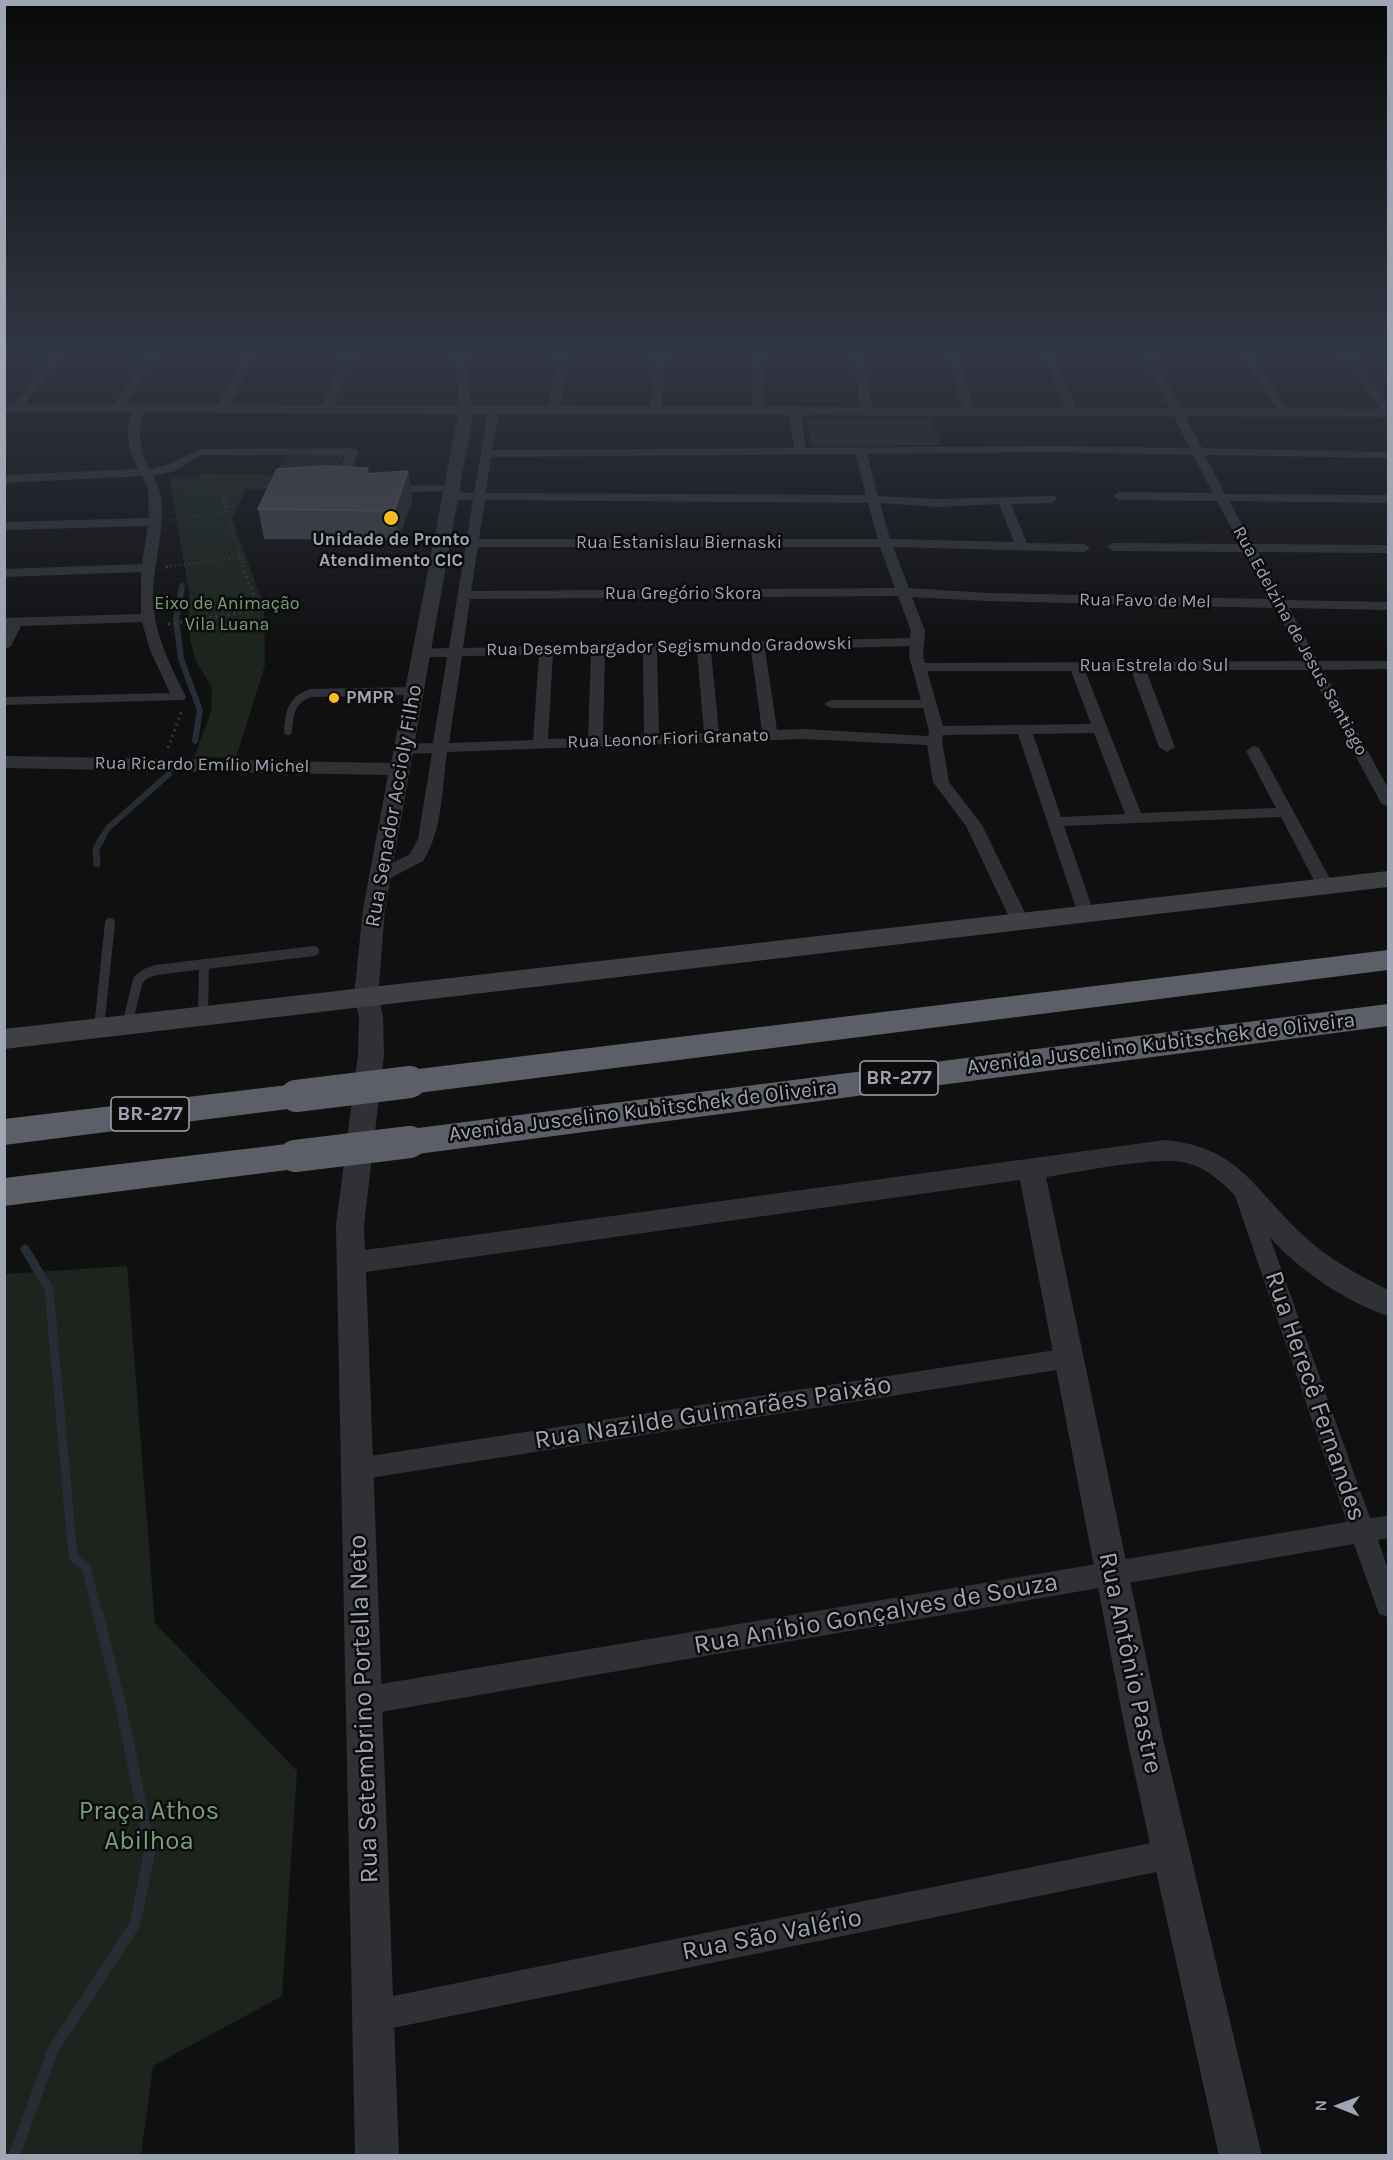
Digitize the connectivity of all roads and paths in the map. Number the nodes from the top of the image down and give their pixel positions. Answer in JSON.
{"nodes":[{"id":1,"x":138,"y":453,"type":"edge"},
{"id":2,"x":199,"y":453,"type":"edge"},
{"id":3,"x":351,"y":453,"type":"edge"},
{"id":4,"x":458,"y":453,"type":"edge"},
{"id":5,"x":612,"y":453,"type":"edge"},
{"id":6,"x":860,"y":453,"type":"edge"},
{"id":7,"x":1191,"y":453,"type":"edge"},
{"id":8,"x":1198,"y":453,"type":"junction"},
{"id":9,"x":486,"y":454,"type":"joint"},
{"id":10,"x":1389,"y":455,"type":"edge"},
{"id":11,"x":145,"y":473,"type":"junction"},
{"id":12,"x":4,"y":479,"type":"edge"},
{"id":13,"x":243,"y":487,"type":"junction"},
{"id":14,"x":277,"y":487,"type":"edge"},
{"id":15,"x":220,"y":488,"type":"junction"},
{"id":16,"x":340,"y":488,"type":"edge"},
{"id":17,"x":385,"y":489,"type":"edge"},
{"id":18,"x":451,"y":492,"type":"junction"},
{"id":19,"x":480,"y":496,"type":"junction"},
{"id":20,"x":1119,"y":496,"type":"dead end"},
{"id":21,"x":1221,"y":497,"type":"junction"},
{"id":22,"x":873,"y":499,"type":"junction"},
{"id":23,"x":1389,"y":499,"type":"edge"},
{"id":24,"x":224,"y":500,"type":"junction"},
{"id":25,"x":1052,"y":500,"type":"dead end"},
{"id":26,"x":1004,"y":501,"type":"junction"},
{"id":27,"x":227,"y":512,"type":"junction"},
{"id":28,"x":156,"y":522,"type":"junction"},
{"id":29,"x":4,"y":526,"type":"edge"},
{"id":30,"x":472,"y":543,"type":"junction"},
{"id":31,"x":885,"y":543,"type":"junction"},
{"id":32,"x":1022,"y":546,"type":"junction"},
{"id":33,"x":1113,"y":547,"type":"dead end"},
{"id":34,"x":1084,"y":548,"type":"dead end"},
{"id":35,"x":1249,"y":548,"type":"junction"},
{"id":36,"x":1389,"y":549,"type":"edge"},
{"id":37,"x":240,"y":557,"type":"junction"},
{"id":38,"x":147,"y":568,"type":"junction"},
{"id":39,"x":4,"y":573,"type":"edge"},
{"id":40,"x":902,"y":592,"type":"junction"},
{"id":41,"x":465,"y":595,"type":"junction"},
{"id":42,"x":1280,"y":603,"type":"junction"},
{"id":43,"x":1389,"y":606,"type":"edge"},
{"id":44,"x":10,"y":622,"type":"edge"},
{"id":45,"x":147,"y":622,"type":"junction"},
{"id":46,"x":917,"y":642,"type":"junction"},
{"id":47,"x":757,"y":645,"type":"junction"},
{"id":48,"x":4,"y":646,"type":"edge"},
{"id":49,"x":704,"y":646,"type":"junction"},
{"id":50,"x":650,"y":648,"type":"junction"},
{"id":51,"x":597,"y":649,"type":"junction"},
{"id":52,"x":546,"y":650,"type":"junction"},
{"id":53,"x":456,"y":652,"type":"junction"},
{"id":54,"x":421,"y":653,"type":"junction"},
{"id":55,"x":1389,"y":665,"type":"edge"},
{"id":56,"x":1076,"y":666,"type":"junction"},
{"id":57,"x":1137,"y":666,"type":"junction"},
{"id":58,"x":1313,"y":666,"type":"junction"},
{"id":59,"x":919,"y":667,"type":"junction"},
{"id":60,"x":414,"y":691,"type":"junction"},
{"id":61,"x":178,"y":698,"type":"junction"},
{"id":62,"x":4,"y":701,"type":"edge"},
{"id":63,"x":831,"y":704,"type":"dead end"},
{"id":64,"x":930,"y":704,"type":"junction"},
{"id":65,"x":1100,"y":728,"type":"junction"},
{"id":66,"x":1024,"y":730,"type":"junction"},
{"id":67,"x":288,"y":731,"type":"dead end"},
{"id":68,"x":770,"y":735,"type":"junction"},
{"id":69,"x":935,"y":736,"type":"junction"},
{"id":70,"x":712,"y":738,"type":"junction"},
{"id":71,"x":652,"y":740,"type":"junction"},
{"id":72,"x":595,"y":742,"type":"junction"},
{"id":73,"x":540,"y":744,"type":"junction"},
{"id":74,"x":440,"y":747,"type":"junction"},
{"id":75,"x":1167,"y":747,"type":"dead end"},
{"id":76,"x":1254,"y":751,"type":"dead end"},
{"id":77,"x":401,"y":759,"type":"junction"},
{"id":78,"x":4,"y":762,"type":"edge"},
{"id":79,"x":160,"y":765,"type":"junction"},
{"id":80,"x":1389,"y":801,"type":"edge"},
{"id":81,"x":1286,"y":812,"type":"junction"},
{"id":82,"x":1135,"y":818,"type":"junction"},
{"id":83,"x":1055,"y":822,"type":"junction"},
{"id":84,"x":379,"y":877,"type":"junction"},
{"id":85,"x":1389,"y":879,"type":"edge"},
{"id":86,"x":1325,"y":886,"type":"junction"},
{"id":87,"x":1085,"y":913,"type":"junction"},
{"id":88,"x":1020,"y":921,"type":"junction"},
{"id":89,"x":110,"y":923,"type":"dead end"},
{"id":90,"x":314,"y":951,"type":"dead end"},
{"id":91,"x":1389,"y":960,"type":"edge"},
{"id":92,"x":204,"y":964,"type":"junction"},
{"id":93,"x":366,"y":996,"type":"junction"},
{"id":94,"x":203,"y":1015,"type":"junction"},
{"id":95,"x":1389,"y":1015,"type":"edge"},
{"id":96,"x":127,"y":1024,"type":"junction"},
{"id":97,"x":99,"y":1028,"type":"junction"},
{"id":98,"x":4,"y":1039,"type":"edge"},
{"id":99,"x":4,"y":1132,"type":"edge"},
{"id":100,"x":1031,"y":1168,"type":"junction"},
{"id":101,"x":1242,"y":1187,"type":"junction"},
{"id":102,"x":4,"y":1192,"type":"edge"},
{"id":103,"x":351,"y":1263,"type":"junction"},
{"id":104,"x":1389,"y":1304,"type":"edge"},
{"id":105,"x":1069,"y":1358,"type":"junction"},
{"id":106,"x":357,"y":1469,"type":"junction"},
{"id":107,"x":1389,"y":1527,"type":"edge"},
{"id":108,"x":1363,"y":1531,"type":"junction"},
{"id":109,"x":1112,"y":1573,"type":"junction"},
{"id":110,"x":1389,"y":1605,"type":"edge"},
{"id":111,"x":363,"y":1701,"type":"junction"},
{"id":112,"x":1171,"y":1854,"type":"junction"},
{"id":113,"x":374,"y":2016,"type":"junction"},
{"id":114,"x":377,"y":2156,"type":"edge"},
{"id":115,"x":1241,"y":2156,"type":"edge"}],
"edges":[{"from":1,"to":11,"type":"street"},
{"from":2,"to":11,"type":"street"},
{"from":3,"to":16,"type":"street"},
{"from":4,"to":18,"type":"street","name":"Rua Senador Accioly Filho"},
{"from":5,"to":9,"type":"street"},
{"from":6,"to":22,"type":"street"},
{"from":7,"to":8,"type":"street"},
{"from":8,"to":10,"type":"street"},
{"from":8,"to":21,"type":"street","name":"Rua Edelzina de Jesus Santiago"},
{"from":9,"to":19,"type":"street"},
{"from":11,"to":12,"type":"street"},
{"from":11,"to":15,"type":"path"},
{"from":11,"to":28,"type":"street"},
{"from":13,"to":14,"type":"path"},
{"from":13,"to":15,"type":"path"},
{"from":13,"to":24,"type":"path"},
{"from":15,"to":24,"type":"path"},
{"from":17,"to":18,"type":"lane"},
{"from":18,"to":19,"type":"street"},
{"from":18,"to":54,"type":"street","name":"Rua Senador Accioly Filho"},
{"from":19,"to":22,"type":"street"},
{"from":19,"to":30,"type":"street"},
{"from":20,"to":21,"type":"street"},
{"from":21,"to":23,"type":"street"},
{"from":21,"to":35,"type":"street","name":"Rua Edelzina de Jesus Santiago"},
{"from":22,"to":26,"type":"street"},
{"from":22,"to":31,"type":"street"},
{"from":24,"to":27,"type":"path"},
{"from":25,"to":26,"type":"street"},
{"from":26,"to":32,"type":"street"},
{"from":27,"to":28,"type":"path"},
{"from":27,"to":37,"type":"path"},
{"from":28,"to":29,"type":"street"},
{"from":28,"to":38,"type":"street"},
{"from":30,"to":31,"type":"street","name":"Rua Estanislau Biernaski"},
{"from":30,"to":41,"type":"street"},
{"from":31,"to":32,"type":"street","name":"Rua Estanislau Biernaski"},
{"from":31,"to":40,"type":"street"},
{"from":32,"to":34,"type":"street","name":"Rua Estanislau Biernaski"},
{"from":33,"to":35,"type":"street"},
{"from":35,"to":36,"type":"street"},
{"from":35,"to":42,"type":"street","name":"Rua Edelzina de Jesus Santiago"},
{"from":37,"to":38,"type":"path"},
{"from":37,"to":45,"type":"path"},
{"from":38,"to":39,"type":"street"},
{"from":38,"to":45,"type":"street"},
{"from":40,"to":41,"type":"street","name":"Rua Gregório Skora"},
{"from":40,"to":42,"type":"street","name":"Rua Favo de Mel"},
{"from":40,"to":46,"type":"street"},
{"from":41,"to":53,"type":"street"},
{"from":42,"to":43,"type":"street","name":"Rua Favo de Mel"},
{"from":42,"to":58,"type":"street","name":"Rua Edelzina de Jesus Santiago"},
{"from":44,"to":45,"type":"street"},
{"from":44,"to":48,"type":"street"},
{"from":45,"to":61,"type":"street"},
{"from":46,"to":47,"type":"street","name":"Rua Desembargador Segismundo Gradowski"},
{"from":46,"to":59,"type":"street"},
{"from":47,"to":49,"type":"street","name":"Rua Desembargador Segismundo Gradowski"},
{"from":47,"to":68,"type":"street"},
{"from":49,"to":50,"type":"street","name":"Rua Desembargador Segismundo Gradowski"},
{"from":49,"to":70,"type":"street"},
{"from":50,"to":51,"type":"street","name":"Rua Desembargador Segismundo Gradowski"},
{"from":50,"to":71,"type":"street"},
{"from":51,"to":52,"type":"street","name":"Rua Desembargador Segismundo Gradowski"},
{"from":51,"to":72,"type":"street"},
{"from":52,"to":53,"type":"street","name":"Rua Desembargador Segismundo Gradowski"},
{"from":52,"to":73,"type":"street"},
{"from":53,"to":54,"type":"street","name":"Rua Desembargador Segismundo Gradowski"},
{"from":53,"to":74,"type":"street"},
{"from":54,"to":60,"type":"street","name":"Rua Senador Accioly Filho"},
{"from":55,"to":58,"type":"street","name":"Rua Estrela do Sul"},
{"from":56,"to":57,"type":"street","name":"Rua Estrela do Sul"},
{"from":56,"to":59,"type":"street","name":"Rua Estrela do Sul"},
{"from":56,"to":65,"type":"street"},
{"from":57,"to":58,"type":"street","name":"Rua Estrela do Sul"},
{"from":57,"to":75,"type":"street"},
{"from":58,"to":80,"type":"street","name":"Rua Edelzina de Jesus Santiago"},
{"from":59,"to":64,"type":"street"},
{"from":60,"to":67,"type":"lane"},
{"from":60,"to":77,"type":"street","name":"Rua Senador Accioly Filho"},
{"from":61,"to":62,"type":"street"},
{"from":61,"to":79,"type":"path"},
{"from":63,"to":64,"type":"street"},
{"from":64,"to":69,"type":"street"},
{"from":65,"to":66,"type":"street","name":"Rua Leonor Fiori Granato"},
{"from":65,"to":82,"type":"street"},
{"from":66,"to":69,"type":"street","name":"Rua Leonor Fiori Granato"},
{"from":66,"to":83,"type":"street"},
{"from":68,"to":69,"type":"street","name":"Rua Leonor Fiori Granato"},
{"from":68,"to":70,"type":"street","name":"Rua Leonor Fiori Granato"},
{"from":69,"to":88,"type":"street"},
{"from":70,"to":71,"type":"street","name":"Rua Leonor Fiori Granato"},
{"from":71,"to":72,"type":"street","name":"Rua Leonor Fiori Granato"},
{"from":72,"to":73,"type":"street","name":"Rua Leonor Fiori Granato"},
{"from":73,"to":74,"type":"street","name":"Rua Leonor Fiori Granato"},
{"from":74,"to":77,"type":"street","name":"Rua Leonor Fiori Granato"},
{"from":74,"to":84,"type":"street"},
{"from":76,"to":81,"type":"street"},
{"from":77,"to":79,"type":"street","name":"Rua Ricardo Emílio Michel"},
{"from":77,"to":84,"type":"street","name":"Rua Senador Accioly Filho"},
{"from":78,"to":79,"type":"street","name":"Rua Ricardo Emílio Michel"},
{"from":81,"to":82,"type":"street"},
{"from":81,"to":86,"type":"street"},
{"from":82,"to":83,"type":"street"},
{"from":83,"to":87,"type":"street"},
{"from":84,"to":93,"type":"street","name":"Rua Senador Accioly Filho"},
{"from":85,"to":86,"type":"main road"},
{"from":86,"to":87,"type":"main road"},
{"from":87,"to":88,"type":"main road"},
{"from":88,"to":93,"type":"main road"},
{"from":89,"to":97,"type":"lane"},
{"from":90,"to":92,"type":"lane"},
{"from":91,"to":99,"type":"highway","number":"BR-277","bridge":true},
{"from":92,"to":94,"type":"lane"},
{"from":92,"to":96,"type":"lane"},
{"from":93,"to":94,"type":"main road"},
{"from":93,"to":103,"type":"street","name":"Rua Senador Accioly Filho"},
{"from":94,"to":96,"type":"main road"},
{"from":95,"to":102,"type":"highway","name":"Avenida Juscelino Kubitschek de Oliveira","number":"BR-277","bridge":true},
{"from":96,"to":97,"type":"main road"},
{"from":97,"to":98,"type":"main road"},
{"from":100,"to":101,"type":"street"},
{"from":100,"to":103,"type":"street"},
{"from":100,"to":105,"type":"street","name":"Rua Antônio Pastre"},
{"from":101,"to":104,"type":"street"},
{"from":101,"to":108,"type":"street","name":"Rua Herecê Fernandes"},
{"from":103,"to":106,"type":"street","name":"Rua Setembrino Portella Neto"},
{"from":105,"to":106,"type":"street","name":"Rua Nazilde Guimarães Paixão"},
{"from":105,"to":109,"type":"street","name":"Rua Antônio Pastre"},
{"from":106,"to":111,"type":"street","name":"Rua Setembrino Portella Neto"},
{"from":107,"to":108,"type":"street","name":"Rua Aníbio Gonçalves de Souza"},
{"from":108,"to":109,"type":"street","name":"Rua Aníbio Gonçalves de Souza"},
{"from":108,"to":110,"type":"street","name":"Rua Herecê Fernandes"},
{"from":109,"to":111,"type":"street","name":"Rua Aníbio Gonçalves de Souza"},
{"from":109,"to":112,"type":"street","name":"Rua Antônio Pastre"},
{"from":111,"to":113,"type":"street","name":"Rua Setembrino Portella Neto"},
{"from":112,"to":113,"type":"street","name":"Rua São Valério"},
{"from":112,"to":115,"type":"street","name":"Rua Antônio Pastre"},
{"from":113,"to":114,"type":"street","name":"Rua Setembrino Portella Neto"}]}
